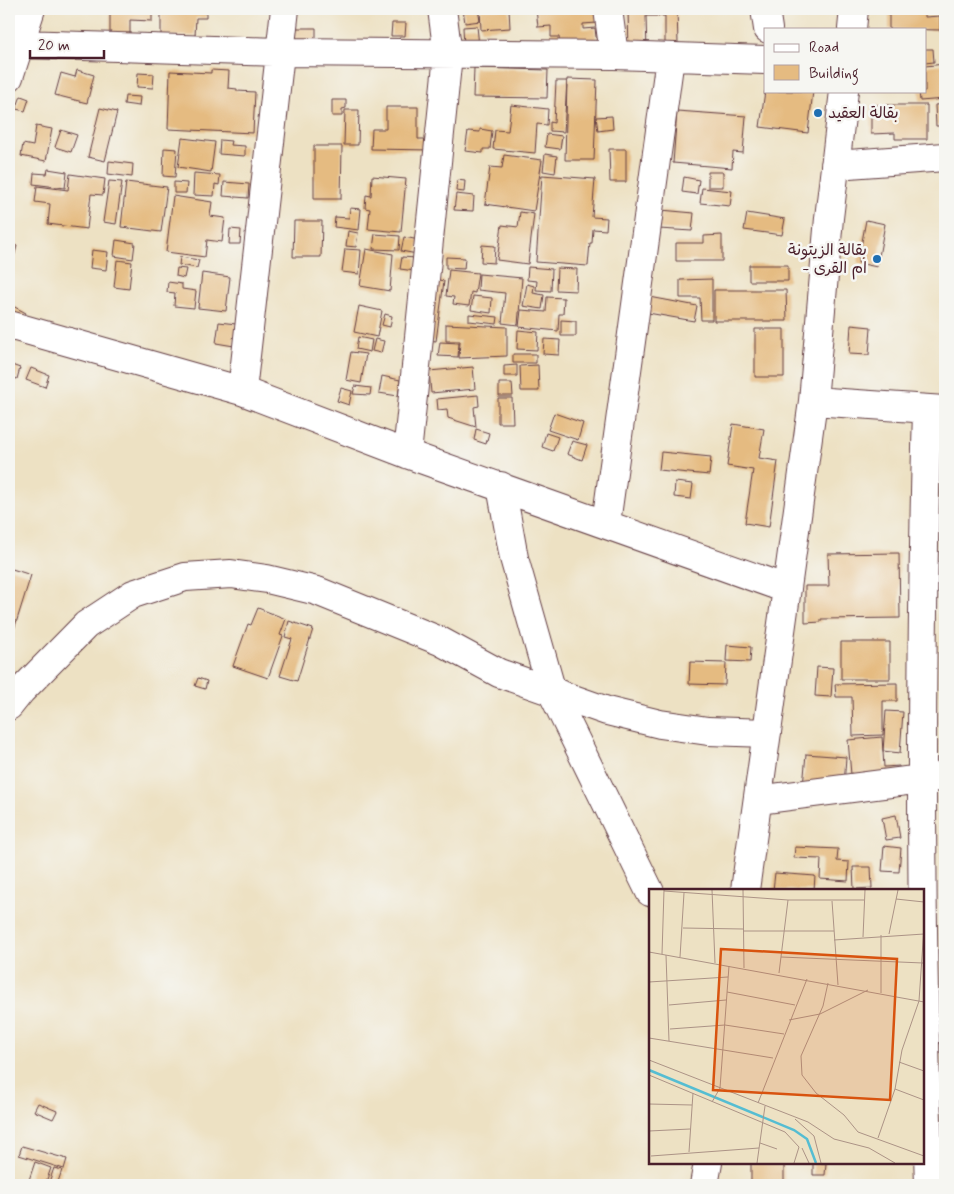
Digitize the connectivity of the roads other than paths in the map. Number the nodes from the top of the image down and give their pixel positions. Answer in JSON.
{"nodes":[{"id":1,"x":31,"y":9,"type":"edge"},
{"id":2,"x":285,"y":9,"type":"edge"},
{"id":3,"x":442,"y":9,"type":"edge"},
{"id":4,"x":608,"y":9,"type":"edge"},
{"id":5,"x":766,"y":9,"type":"edge"},
{"id":6,"x":854,"y":9,"type":"edge"},
{"id":7,"x":768,"y":28,"type":"edge"},
{"id":8,"x":852,"y":28,"type":"edge"},
{"id":9,"x":14,"y":41,"type":"edge"},
{"id":10,"x":281,"y":52,"type":"junction"},
{"id":11,"x":448,"y":55,"type":"junction"},
{"id":12,"x":614,"y":55,"type":"junction"},
{"id":13,"x":670,"y":58,"type":"junction"},
{"id":14,"x":764,"y":60,"type":"edge"},
{"id":15,"x":9,"y":77,"type":"edge"},
{"id":16,"x":844,"y":92,"type":"edge"},
{"id":17,"x":945,"y":157,"type":"edge"},
{"id":18,"x":835,"y":165,"type":"junction"},
{"id":19,"x":9,"y":325,"type":"edge"},
{"id":20,"x":242,"y":391,"type":"junction"},
{"id":21,"x":813,"y":401,"type":"junction"},
{"id":22,"x":936,"y":410,"type":"edge"},
{"id":23,"x":407,"y":454,"type":"junction"},
{"id":24,"x":501,"y":486,"type":"junction"},
{"id":25,"x":606,"y":523,"type":"junction"},
{"id":26,"x":787,"y":589,"type":"junction"},
{"id":27,"x":552,"y":692,"type":"junction"},
{"id":28,"x":9,"y":706,"type":"edge"},
{"id":29,"x":767,"y":733,"type":"junction"},
{"id":30,"x":934,"y":778,"type":"edge"},
{"id":31,"x":758,"y":800,"type":"junction"},
{"id":32,"x":745,"y":889,"type":"edge"},
{"id":33,"x":649,"y":890,"type":"edge"},
{"id":34,"x":931,"y":1092,"type":"edge"},
{"id":35,"x":708,"y":1164,"type":"edge"},
{"id":36,"x":704,"y":1185,"type":"edge"},
{"id":37,"x":929,"y":1185,"type":"edge"}],
"edges":[{"from":1,"to":9,"type":"street"},
{"from":2,"to":10,"type":"street"},
{"from":3,"to":11,"type":"street"},
{"from":4,"to":12,"type":"street"},
{"from":5,"to":7,"type":"street"},
{"from":6,"to":8,"type":"street"},
{"from":9,"to":10,"type":"street"},
{"from":9,"to":15,"type":"street"},
{"from":10,"to":11,"type":"street"},
{"from":10,"to":20,"type":"street"},
{"from":11,"to":12,"type":"street"},
{"from":11,"to":23,"type":"street"},
{"from":12,"to":13,"type":"street"},
{"from":13,"to":14,"type":"street"},
{"from":13,"to":25,"type":"street"},
{"from":16,"to":18,"type":"street"},
{"from":17,"to":18,"type":"street"},
{"from":18,"to":21,"type":"street"},
{"from":19,"to":20,"type":"street"},
{"from":20,"to":23,"type":"street"},
{"from":21,"to":22,"type":"street"},
{"from":21,"to":26,"type":"street"},
{"from":22,"to":30,"type":"street"},
{"from":23,"to":24,"type":"street"},
{"from":24,"to":25,"type":"street"},
{"from":24,"to":27,"type":"street"},
{"from":25,"to":26,"type":"street"},
{"from":26,"to":29,"type":"street"},
{"from":27,"to":28,"type":"street"},
{"from":27,"to":29,"type":"street"},
{"from":27,"to":33,"type":"street"},
{"from":29,"to":31,"type":"street"},
{"from":30,"to":31,"type":"street"},
{"from":30,"to":34,"type":"street"},
{"from":31,"to":32,"type":"street"},
{"from":34,"to":37,"type":"street"},
{"from":35,"to":36,"type":"street"}]}
